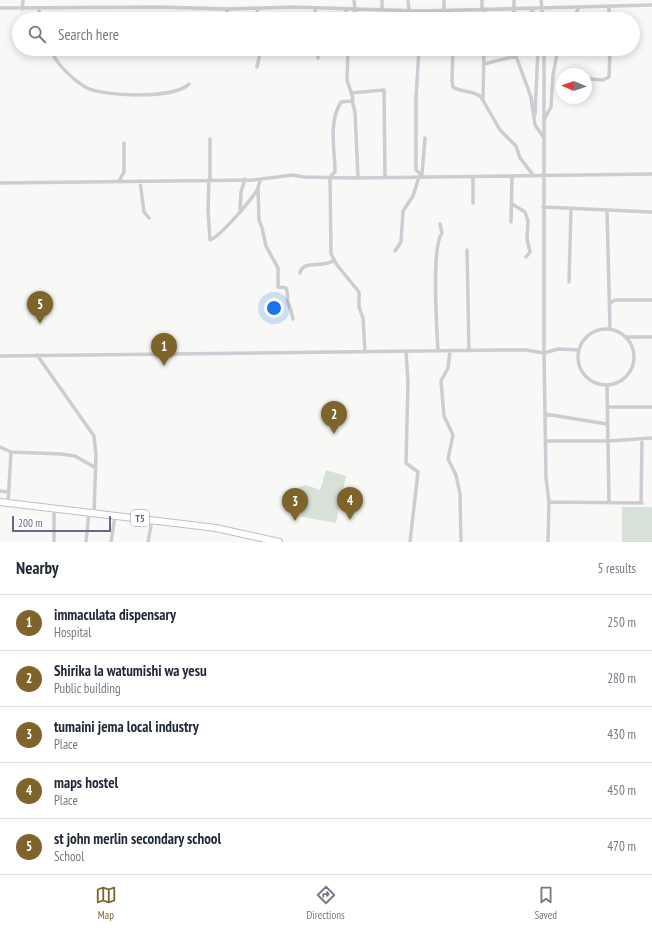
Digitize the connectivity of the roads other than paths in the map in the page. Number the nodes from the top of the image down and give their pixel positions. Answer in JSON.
{"nodes":[{"id":1,"x":23,"y":0,"type":"edge"},
{"id":2,"x":354,"y":0,"type":"edge"},
{"id":3,"x":382,"y":0,"type":"edge"},
{"id":4,"x":408,"y":0,"type":"edge"},
{"id":5,"x":444,"y":0,"type":"edge"},
{"id":6,"x":482,"y":0,"type":"edge"},
{"id":7,"x":514,"y":0,"type":"edge"},
{"id":8,"x":541,"y":0,"type":"edge"},
{"id":9,"x":631,"y":2,"type":"edge"},
{"id":10,"x":652,"y":5,"type":"edge"},
{"id":11,"x":609,"y":6,"type":"junction"},
{"id":12,"x":580,"y":7,"type":"junction"},
{"id":13,"x":0,"y":8,"type":"edge"},
{"id":14,"x":257,"y":8,"type":"junction"},
{"id":15,"x":315,"y":8,"type":"junction"},
{"id":16,"x":346,"y":8,"type":"junction"},
{"id":17,"x":543,"y":8,"type":"junction"},
{"id":18,"x":22,"y":9,"type":"junction"},
{"id":19,"x":39,"y":9,"type":"joint"},
{"id":20,"x":227,"y":9,"type":"joint"},
{"id":21,"x":356,"y":9,"type":"junction"},
{"id":22,"x":483,"y":9,"type":"junction"},
{"id":23,"x":531,"y":9,"type":"junction"},
{"id":24,"x":382,"y":10,"type":"junction"},
{"id":25,"x":409,"y":10,"type":"junction"},
{"id":26,"x":444,"y":10,"type":"junction"},
{"id":27,"x":455,"y":10,"type":"joint"},
{"id":28,"x":514,"y":10,"type":"junction"},
{"id":29,"x":422,"y":11,"type":"joint"},
{"id":30,"x":257,"y":12,"type":"edge"},
{"id":31,"x":315,"y":12,"type":"edge"},
{"id":32,"x":346,"y":12,"type":"edge"},
{"id":33,"x":353,"y":12,"type":"edge"},
{"id":34,"x":484,"y":12,"type":"edge"},
{"id":35,"x":533,"y":12,"type":"edge"},
{"id":36,"x":543,"y":12,"type":"edge"},
{"id":37,"x":577,"y":12,"type":"edge"},
{"id":38,"x":609,"y":12,"type":"edge"},
{"id":39,"x":55,"y":56,"type":"edge"},
{"id":40,"x":259,"y":56,"type":"edge"},
{"id":41,"x":348,"y":56,"type":"edge"},
{"id":42,"x":419,"y":56,"type":"edge"},
{"id":43,"x":454,"y":56,"type":"edge"},
{"id":44,"x":484,"y":56,"type":"edge"},
{"id":45,"x":507,"y":56,"type":"edge"},
{"id":46,"x":517,"y":56,"type":"edge"},
{"id":47,"x":538,"y":56,"type":"edge"},
{"id":48,"x":544,"y":56,"type":"edge"},
{"id":49,"x":557,"y":56,"type":"edge"},
{"id":50,"x":610,"y":56,"type":"edge"},
{"id":51,"x":484,"y":64,"type":"junction"},
{"id":52,"x":257,"y":67,"type":"dead end"},
{"id":53,"x":592,"y":79,"type":"edge"},
{"id":54,"x":189,"y":84,"type":"dead end"},
{"id":55,"x":351,"y":93,"type":"junction"},
{"id":56,"x":352,"y":100,"type":"junction"},
{"id":57,"x":483,"y":101,"type":"junction"},
{"id":58,"x":545,"y":119,"type":"junction"},
{"id":59,"x":535,"y":121,"type":"junction"},
{"id":60,"x":425,"y":138,"type":"dead end"},
{"id":61,"x":544,"y":138,"type":"junction"},
{"id":62,"x":210,"y":139,"type":"dead end"},
{"id":63,"x":124,"y":143,"type":"dead end"},
{"id":64,"x":543,"y":174,"type":"junction"},
{"id":65,"x":652,"y":174,"type":"edge"},
{"id":66,"x":422,"y":176,"type":"junction"},
{"id":67,"x":512,"y":176,"type":"junction"},
{"id":68,"x":534,"y":176,"type":"junction"},
{"id":69,"x":330,"y":177,"type":"junction"},
{"id":70,"x":385,"y":177,"type":"junction"},
{"id":71,"x":473,"y":177,"type":"junction"},
{"id":72,"x":358,"y":178,"type":"junction"},
{"id":73,"x":210,"y":179,"type":"junction"},
{"id":74,"x":246,"y":179,"type":"junction"},
{"id":75,"x":260,"y":179,"type":"junction"},
{"id":76,"x":119,"y":181,"type":"junction"},
{"id":77,"x":140,"y":181,"type":"junction"},
{"id":78,"x":0,"y":183,"type":"edge"},
{"id":79,"x":258,"y":188,"type":"junction"},
{"id":80,"x":473,"y":203,"type":"dead end"},
{"id":81,"x":512,"y":204,"type":"junction"},
{"id":82,"x":543,"y":207,"type":"junction"},
{"id":83,"x":571,"y":209,"type":"junction"},
{"id":84,"x":240,"y":210,"type":"junction"},
{"id":85,"x":607,"y":210,"type":"junction"},
{"id":86,"x":651,"y":212,"type":"edge"},
{"id":87,"x":149,"y":218,"type":"dead end"},
{"id":88,"x":512,"y":222,"type":"dead end"},
{"id":89,"x":440,"y":224,"type":"dead end"},
{"id":90,"x":467,"y":250,"type":"dead end"},
{"id":91,"x":395,"y":252,"type":"dead end"},
{"id":92,"x":526,"y":257,"type":"dead end"},
{"id":93,"x":334,"y":260,"type":"junction"},
{"id":94,"x":300,"y":273,"type":"dead end"},
{"id":95,"x":569,"y":282,"type":"dead end"},
{"id":96,"x":610,"y":297,"type":"junction"},
{"id":97,"x":615,"y":300,"type":"junction"},
{"id":98,"x":652,"y":300,"type":"edge"},
{"id":99,"x":610,"y":303,"type":"junction"},
{"id":100,"x":293,"y":319,"type":"dead end"},
{"id":101,"x":610,"y":329,"type":"junction"},
{"id":102,"x":626,"y":337,"type":"junction"},
{"id":103,"x":652,"y":337,"type":"edge"},
{"id":104,"x":579,"y":350,"type":"junction"},
{"id":105,"x":438,"y":351,"type":"junction"},
{"id":106,"x":450,"y":351,"type":"junction"},
{"id":107,"x":469,"y":351,"type":"junction"},
{"id":108,"x":365,"y":352,"type":"junction"},
{"id":109,"x":406,"y":352,"type":"junction"},
{"id":110,"x":544,"y":353,"type":"junction"},
{"id":111,"x":37,"y":355,"type":"junction"},
{"id":112,"x":0,"y":356,"type":"edge"},
{"id":113,"x":607,"y":385,"type":"junction"},
{"id":114,"x":607,"y":407,"type":"junction"},
{"id":115,"x":652,"y":407,"type":"edge"},
{"id":116,"x":545,"y":414,"type":"junction"},
{"id":117,"x":607,"y":424,"type":"junction"},
{"id":118,"x":652,"y":438,"type":"edge"},
{"id":119,"x":642,"y":439,"type":"junction"},
{"id":120,"x":546,"y":441,"type":"junction"},
{"id":121,"x":608,"y":441,"type":"junction"},
{"id":122,"x":0,"y":447,"type":"edge"},
{"id":123,"x":11,"y":452,"type":"junction"},
{"id":124,"x":96,"y":468,"type":"junction"},
{"id":125,"x":0,"y":491,"type":"edge"},
{"id":126,"x":9,"y":492,"type":"junction"},
{"id":127,"x":0,"y":502,"type":"edge"},
{"id":128,"x":549,"y":502,"type":"junction"},
{"id":129,"x":610,"y":502,"type":"junction"},
{"id":130,"x":8,"y":503,"type":"junction"},
{"id":131,"x":54,"y":508,"type":"junction"},
{"id":132,"x":91,"y":513,"type":"junction"},
{"id":133,"x":115,"y":516,"type":"junction"},
{"id":134,"x":152,"y":520,"type":"junction"},
{"id":135,"x":54,"y":542,"type":"edge"},
{"id":136,"x":86,"y":542,"type":"edge"},
{"id":137,"x":111,"y":542,"type":"edge"},
{"id":138,"x":148,"y":542,"type":"edge"},
{"id":139,"x":279,"y":542,"type":"edge"},
{"id":140,"x":410,"y":542,"type":"edge"},
{"id":141,"x":461,"y":542,"type":"edge"},
{"id":142,"x":548,"y":542,"type":"edge"}],
"edges":[{"from":1,"to":18,"type":"street"},
{"from":2,"to":21,"type":"street"},
{"from":3,"to":24,"type":"street"},
{"from":4,"to":25,"type":"street"},
{"from":5,"to":26,"type":"street"},
{"from":6,"to":22,"type":"street"},
{"from":7,"to":28,"type":"street"},
{"from":8,"to":17,"type":"street"},
{"from":9,"to":10,"type":"street"},
{"from":9,"to":11,"type":"street"},
{"from":11,"to":12,"type":"street"},
{"from":11,"to":38,"type":"street"},
{"from":12,"to":17,"type":"street"},
{"from":12,"to":37,"type":"street"},
{"from":13,"to":18,"type":"street"},
{"from":14,"to":15,"type":"street"},
{"from":14,"to":20,"type":"street"},
{"from":14,"to":30,"type":"street"},
{"from":15,"to":16,"type":"street"},
{"from":15,"to":31,"type":"street"},
{"from":16,"to":21,"type":"street"},
{"from":16,"to":32,"type":"street"},
{"from":17,"to":23,"type":"street"},
{"from":17,"to":36,"type":"street"},
{"from":18,"to":19,"type":"street"},
{"from":19,"to":20,"type":"street"},
{"from":21,"to":24,"type":"street"},
{"from":21,"to":33,"type":"street"},
{"from":22,"to":27,"type":"street"},
{"from":22,"to":28,"type":"street"},
{"from":22,"to":34,"type":"street"},
{"from":23,"to":28,"type":"street"},
{"from":23,"to":35,"type":"street"},
{"from":24,"to":25,"type":"street"},
{"from":25,"to":29,"type":"street"},
{"from":26,"to":27,"type":"street"},
{"from":26,"to":29,"type":"street"},
{"from":39,"to":54,"type":"street"},
{"from":40,"to":52,"type":"street"},
{"from":41,"to":55,"type":"street"},
{"from":42,"to":66,"type":"street"},
{"from":43,"to":57,"type":"street"},
{"from":44,"to":51,"type":"street"},
{"from":45,"to":51,"type":"street"},
{"from":46,"to":59,"type":"street"},
{"from":47,"to":59,"type":"street"},
{"from":48,"to":58,"type":"street"},
{"from":49,"to":58,"type":"street"},
{"from":50,"to":53,"type":"street"},
{"from":51,"to":57,"type":"street"},
{"from":55,"to":56,"type":"street"},
{"from":55,"to":70,"type":"street"},
{"from":56,"to":69,"type":"street"},
{"from":56,"to":72,"type":"street"},
{"from":57,"to":68,"type":"street"},
{"from":58,"to":61,"type":"street"},
{"from":59,"to":61,"type":"street"},
{"from":60,"to":66,"type":"street"},
{"from":61,"to":64,"type":"street"},
{"from":62,"to":73,"type":"street"},
{"from":63,"to":76,"type":"street"},
{"from":64,"to":65,"type":"street"},
{"from":64,"to":68,"type":"street"},
{"from":64,"to":82,"type":"street"},
{"from":66,"to":70,"type":"street"},
{"from":66,"to":71,"type":"street"},
{"from":66,"to":91,"type":"street"},
{"from":67,"to":68,"type":"street"},
{"from":67,"to":71,"type":"street"},
{"from":67,"to":81,"type":"street"},
{"from":69,"to":72,"type":"street"},
{"from":69,"to":75,"type":"street"},
{"from":69,"to":93,"type":"street"},
{"from":70,"to":72,"type":"street"},
{"from":71,"to":80,"type":"street"},
{"from":73,"to":74,"type":"street"},
{"from":73,"to":77,"type":"street"},
{"from":73,"to":84,"type":"street"},
{"from":74,"to":75,"type":"street"},
{"from":74,"to":84,"type":"street"},
{"from":75,"to":79,"type":"street"},
{"from":76,"to":77,"type":"street"},
{"from":76,"to":78,"type":"street"},
{"from":77,"to":87,"type":"street"},
{"from":79,"to":84,"type":"street"},
{"from":79,"to":100,"type":"street"},
{"from":81,"to":88,"type":"street"},
{"from":81,"to":92,"type":"street"},
{"from":82,"to":83,"type":"street"},
{"from":82,"to":110,"type":"street"},
{"from":83,"to":85,"type":"street"},
{"from":83,"to":95,"type":"street"},
{"from":85,"to":86,"type":"street"},
{"from":85,"to":96,"type":"street"},
{"from":89,"to":105,"type":"street"},
{"from":90,"to":107,"type":"street"},
{"from":93,"to":94,"type":"street"},
{"from":93,"to":108,"type":"street"},
{"from":96,"to":97,"type":"street"},
{"from":96,"to":99,"type":"street"},
{"from":97,"to":98,"type":"street"},
{"from":97,"to":99,"type":"street"},
{"from":99,"to":101,"type":"street"},
{"from":101,"to":102,"type":"street"},
{"from":101,"to":104,"type":"street"},
{"from":102,"to":103,"type":"street"},
{"from":102,"to":113,"type":"street"},
{"from":104,"to":110,"type":"street"},
{"from":104,"to":113,"type":"street"},
{"from":105,"to":106,"type":"street"},
{"from":105,"to":109,"type":"street"},
{"from":106,"to":107,"type":"street"},
{"from":106,"to":141,"type":"street"},
{"from":107,"to":110,"type":"street"},
{"from":108,"to":109,"type":"street"},
{"from":108,"to":111,"type":"street"},
{"from":109,"to":140,"type":"street"},
{"from":110,"to":116,"type":"street"},
{"from":111,"to":112,"type":"street"},
{"from":111,"to":124,"type":"street"},
{"from":113,"to":114,"type":"street"},
{"from":114,"to":115,"type":"street"},
{"from":114,"to":117,"type":"street"},
{"from":116,"to":117,"type":"street"},
{"from":116,"to":120,"type":"street"},
{"from":117,"to":121,"type":"street"},
{"from":118,"to":119,"type":"street"},
{"from":119,"to":121,"type":"street"},
{"from":119,"to":129,"type":"street"},
{"from":120,"to":121,"type":"street"},
{"from":120,"to":128,"type":"street"},
{"from":121,"to":129,"type":"street"},
{"from":122,"to":123,"type":"street"},
{"from":123,"to":124,"type":"street"},
{"from":123,"to":126,"type":"street"},
{"from":124,"to":132,"type":"street"},
{"from":125,"to":126,"type":"street"},
{"from":126,"to":130,"type":"street"},
{"from":127,"to":130,"type":"highway","number":"T5"},
{"from":128,"to":129,"type":"street"},
{"from":128,"to":142,"type":"street"},
{"from":130,"to":131,"type":"highway","number":"T5"},
{"from":131,"to":132,"type":"highway","number":"T5"},
{"from":131,"to":135,"type":"street"},
{"from":132,"to":133,"type":"highway","number":"T5"},
{"from":132,"to":136,"type":"street"},
{"from":133,"to":134,"type":"highway","number":"T5"},
{"from":133,"to":137,"type":"street"},
{"from":134,"to":138,"type":"street"},
{"from":134,"to":139,"type":"highway","number":"T5"}]}
